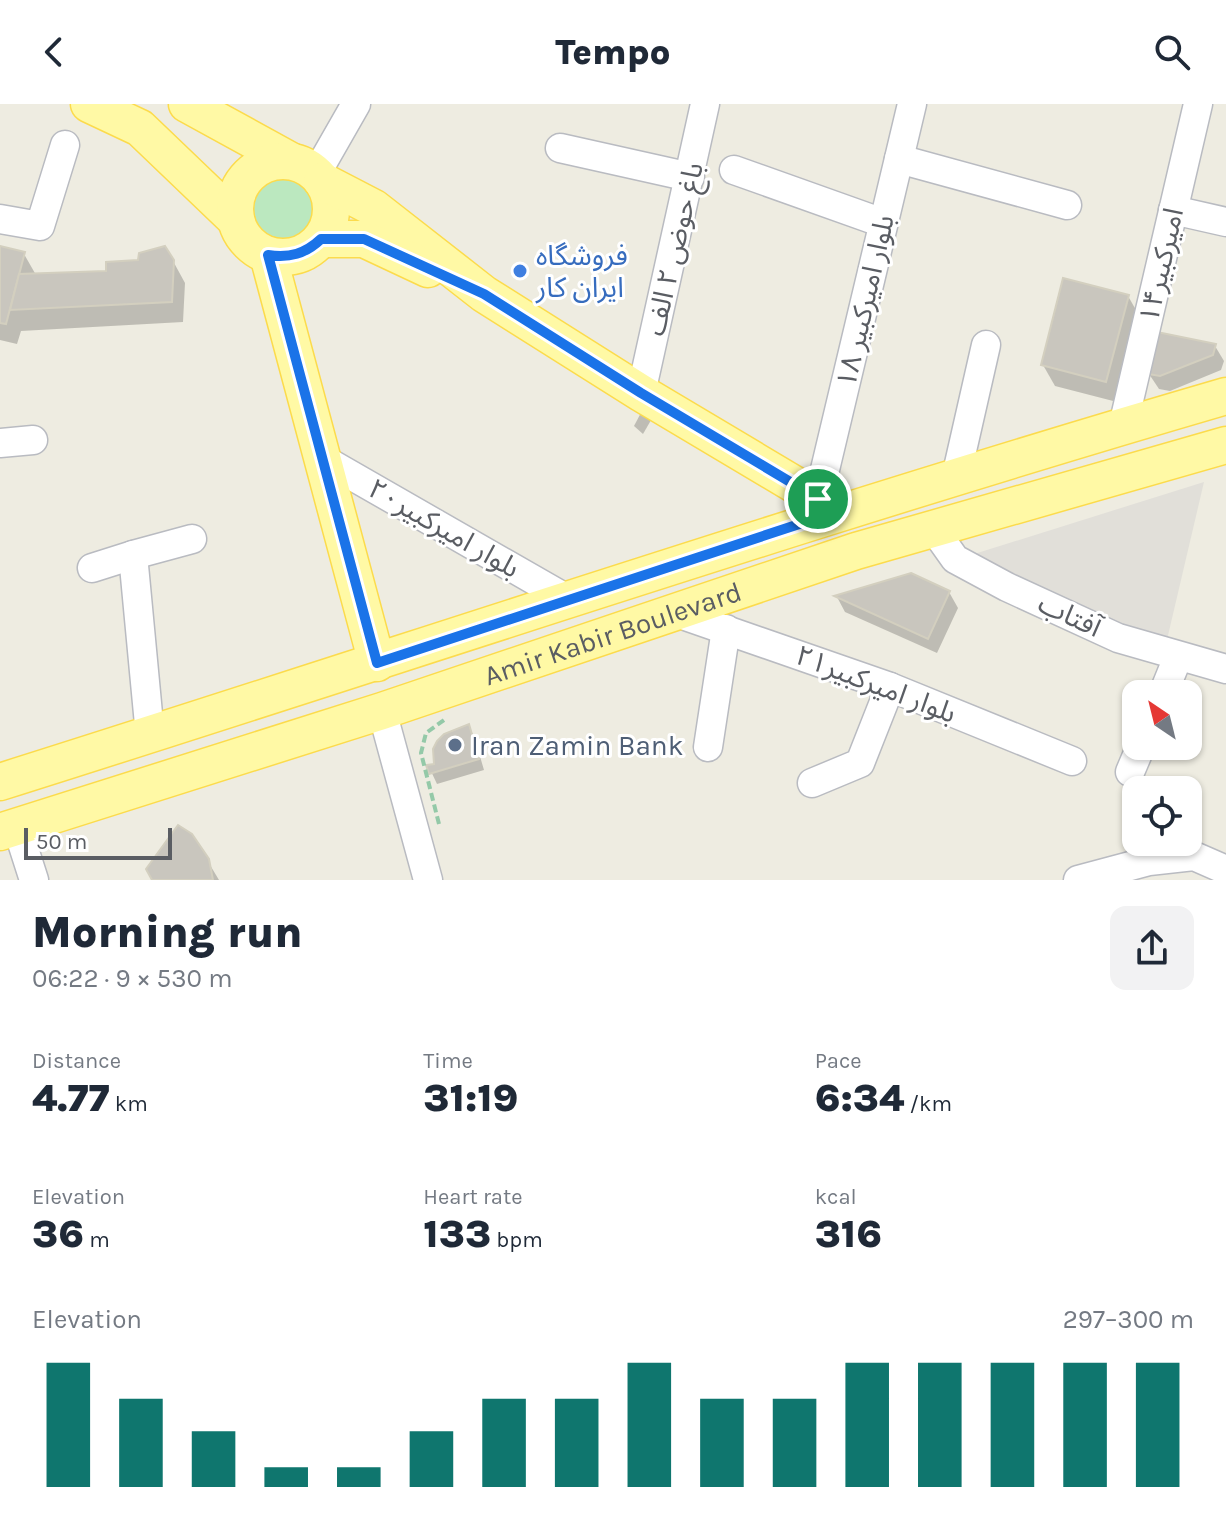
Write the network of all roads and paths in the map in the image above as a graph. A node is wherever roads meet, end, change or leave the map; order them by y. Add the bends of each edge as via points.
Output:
1 (89, 104) edge
2 (187, 104) edge
3 (356, 104) edge
4 (705, 104) edge
5 (1198, 104) edge
6 (904, 106) edge
7 (65, 145) dead end
8 (560, 148) dead end
9 (899, 159) junction
10 (734, 170) dead end
11 (310, 172) junction
12 (690, 177) junction
13 (1067, 205) dead end
14 (1173, 210) junction
15 (0, 219) edge
16 (236, 220) junction
17 (1226, 222) edge
18 (883, 223) junction
19 (321, 239) junction
20 (268, 255) junction
21 (484, 294) junction
22 (986, 345) dead end
23 (641, 393) junction
24 (1226, 396) edge
25 (1123, 426) junction
26 (33, 440) dead end
27 (0, 443) edge
28 (1226, 445) edge
29 (321, 458) junction
30 (956, 477) junction
31 (828, 505) junction
32 (933, 528) junction
33 (192, 539) dead end
34 (133, 555) junction
35 (92, 568) dead end
36 (567, 599) junction
37 (677, 613) junction
38 (726, 629) junction
39 (1178, 657) junction
40 (377, 663) junction
41 (1226, 669) edge
42 (1169, 680) edge
43 (890, 687) junction
44 (382, 711) junction
45 (448, 717) dead end
46 (150, 735) junction
47 (708, 747) dead end
48 (1135, 760) edge
49 (1072, 761) dead end
50 (1130, 772) dead end
51 (0, 782) edge
52 (812, 783) dead end
53 (8, 829) edge
54 (443, 838) dead end
55 (1226, 870) edge
56 (34, 880) edge
57 (428, 880) edge
58 (1078, 880) edge

1 - 16 main road via 140,128
2 - 11 main road
3 - 11 street
4 - 12 street, باغ حوض ۲ الف
5 - 14 street, امیرکبیر۱۴
6 - 9 street, ۱۸ بلوار امیرکبیر
7 - 15 street via 40,226
8 - 12 street
9 - 13 street
9 - 18 street, ۱۸ بلوار امیرکبیر
10 - 18 street
11 - 16 main road via 275,162 260,167 239,190
11 - 19 main road via 331,204
11 - 21 main road via 374,208
12 - 23 street, باغ حوض ۲ الف
14 - 17 street
14 - 25 street, امیرکبیر۱۴
16 - 20 main road via 242,236
18 - 31 street, ۱۸ بلوار امیرکبیر
19 - 20 main road via 297,255
19 - 21 main road via 364,239
20 - 29 main road
21 - 23 main road
22 - 30 street
23 - 31 main road
24 - 25 main road, Amir Kabir Boulevard
25 - 30 main road, Amir Kabir Boulevard
26 - 27 street
28 - 32 main road, Amir Kabir Boulevard
29 - 36 street, بلوار امیرکبیر۲۰
29 - 40 main road
30 - 31 main road, Amir Kabir Boulevard
31 - 36 main road, Amir Kabir Boulevard
32 - 37 main road, Amir Kabir Boulevard
32 - 39 street, آفتاب via 955,559 1007,587 1118,638
33 - 34 street
34 - 35 street
34 - 46 street
36 - 40 main road, Amir Kabir Boulevard
37 - 38 street, بلوار امیرکبیر۲۱
37 - 44 main road, Amir Kabir Boulevard
38 - 43 street, بلوار امیرکبیر۲۱
38 - 47 street
39 - 41 street, آفتاب
39 - 42 street
40 - 46 main road, Amir Kabir Boulevard
43 - 49 street, بلوار امیرکبیر۲۱
43 - 52 street via 860,763
44 - 53 main road, Amir Kabir Boulevard
44 - 57 street
45 - 54 path via 426,733 421,753
46 - 51 main road, Amir Kabir Boulevard
48 - 50 street
53 - 56 street
55 - 58 street via 1194,856 1149,861

